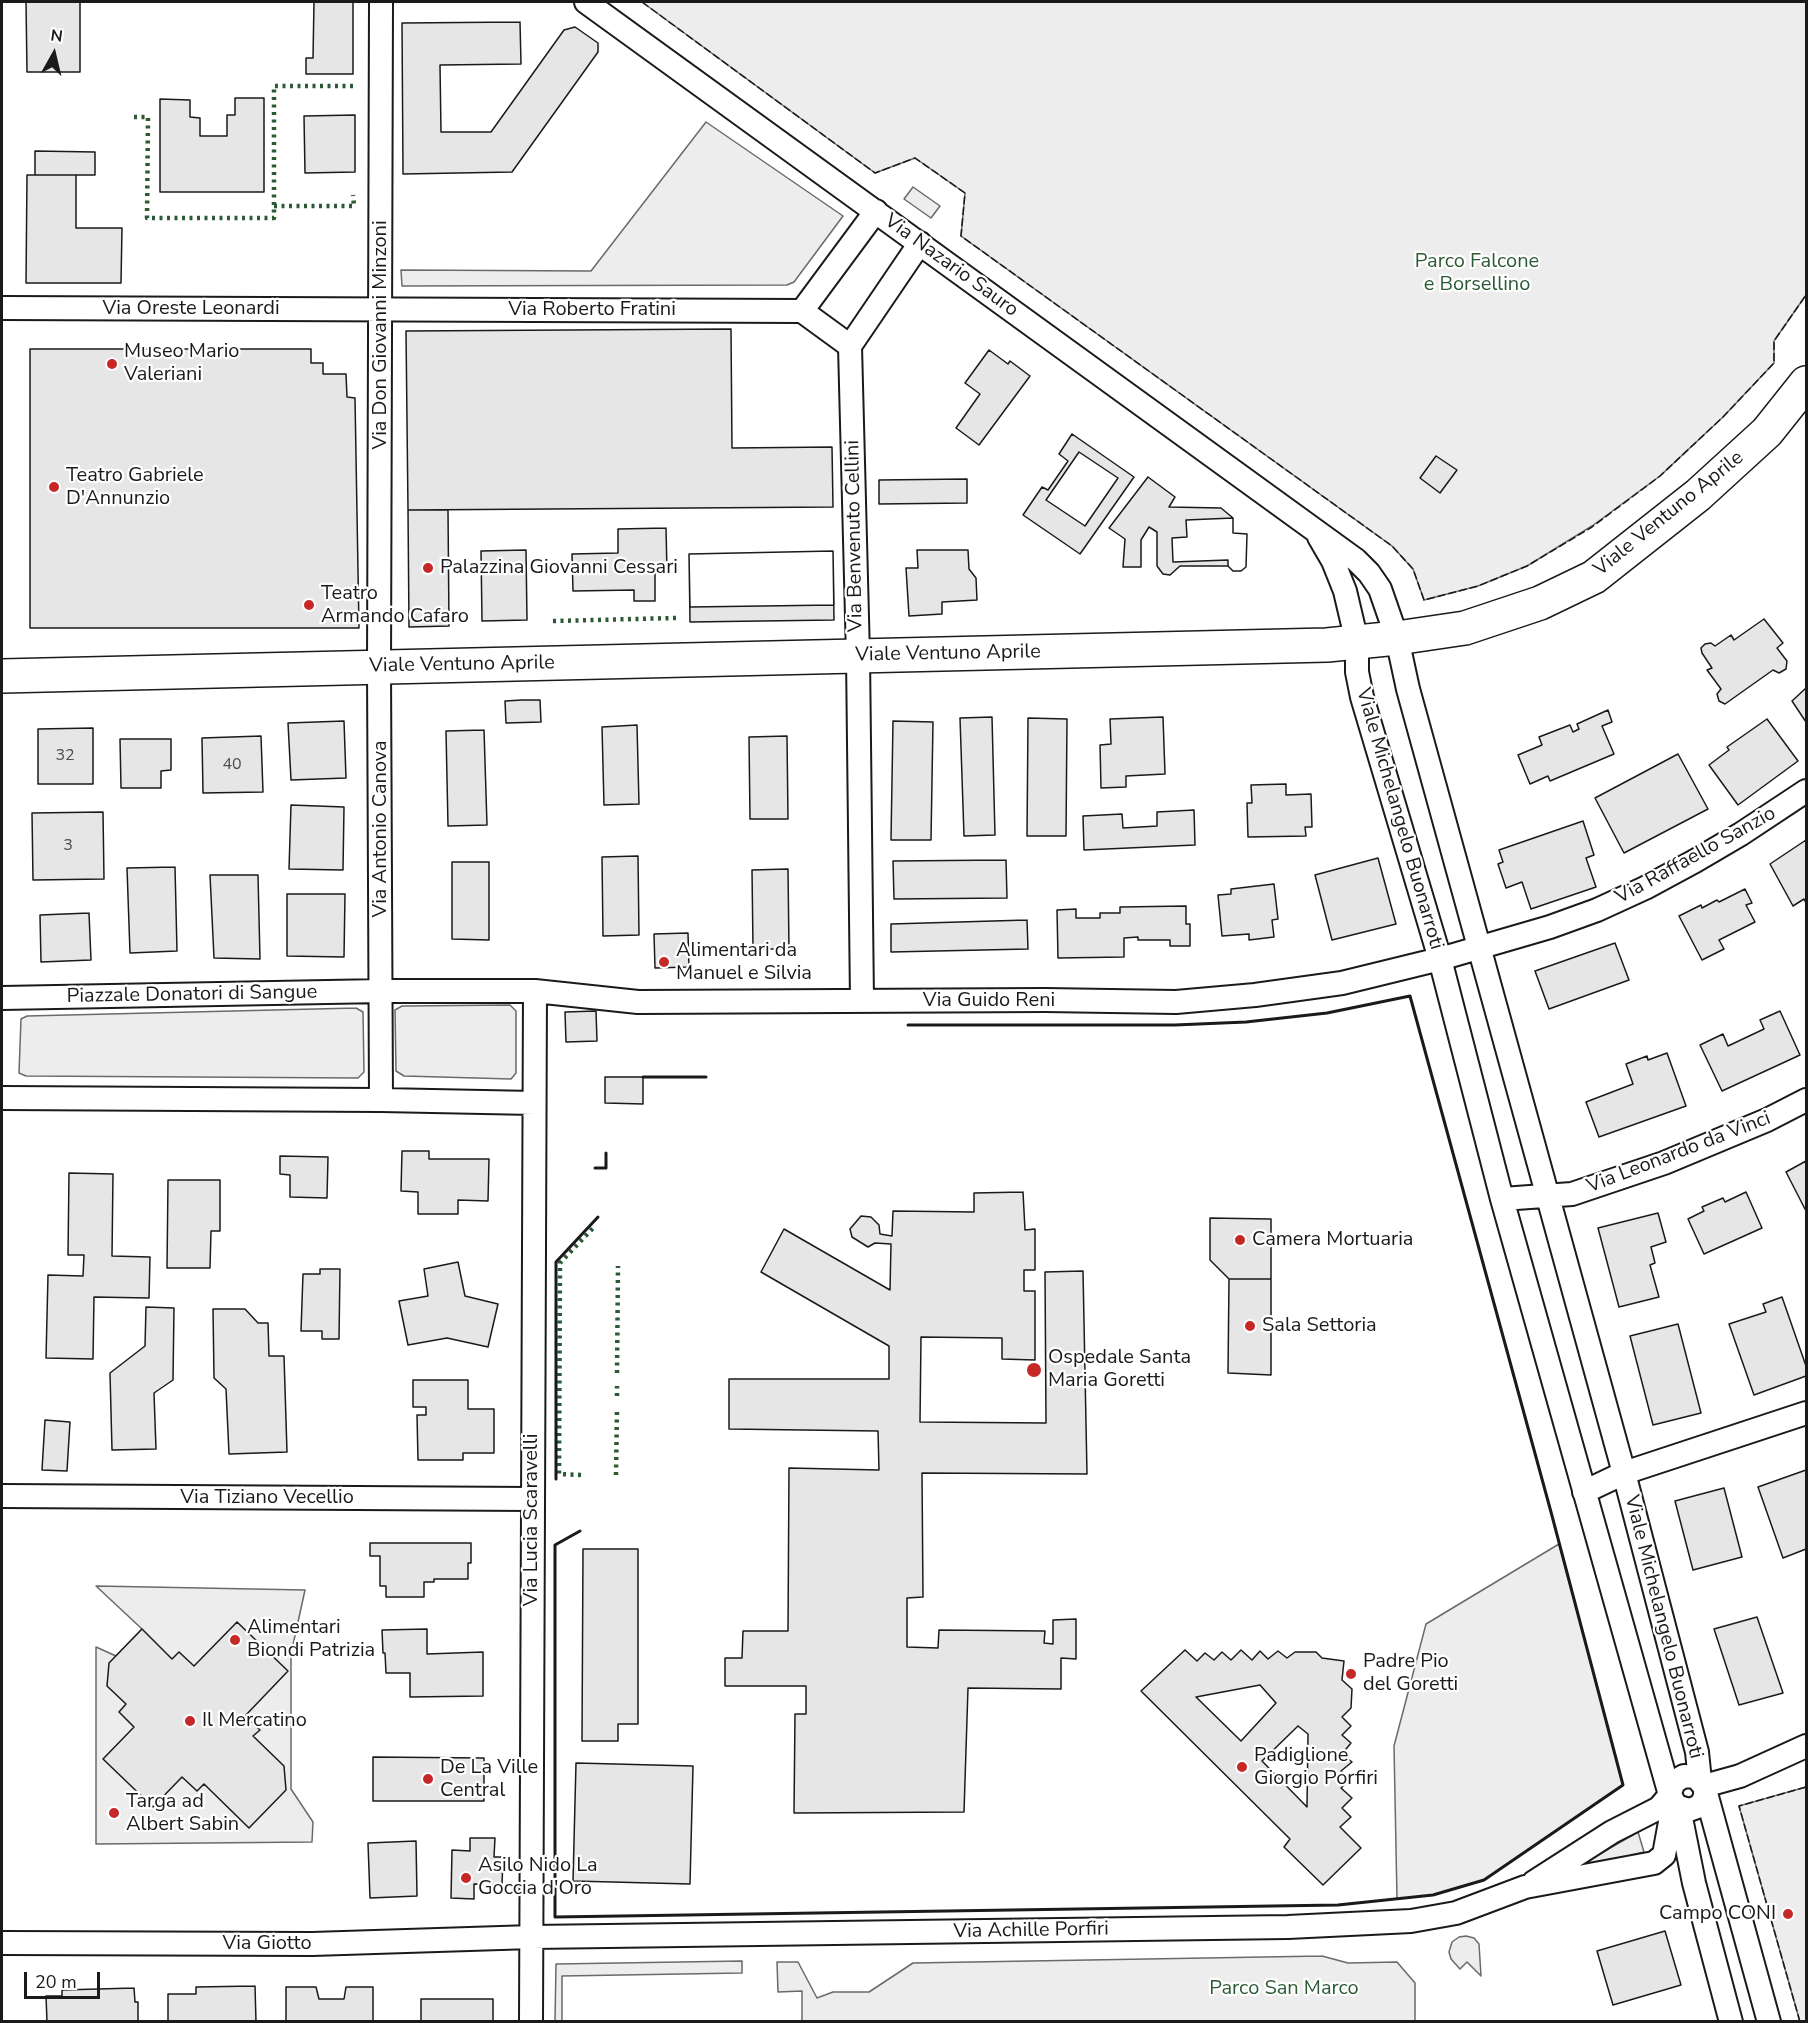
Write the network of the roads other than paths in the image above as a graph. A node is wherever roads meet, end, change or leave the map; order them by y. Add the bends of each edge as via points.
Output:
1 (381, 2) edge
2 (586, 2) edge
3 (876, 211) junction
4 (920, 243) junction
5 (2, 308) edge
6 (381, 309) junction
7 (802, 311) junction
8 (850, 346) junction
9 (1806, 383) edge
10 (1315, 530) junction
11 (1397, 638) junction
12 (1357, 642) junction
13 (858, 656) junction
14 (379, 668) junction
15 (2, 676) edge
16 (1806, 791) edge
17 (1480, 948) junction
18 (1440, 959) junction
19 (382, 991) junction
20 (535, 991) junction
21 (2, 998) edge
22 (862, 1001) junction
23 (2, 1098) edge
24 (381, 1100) junction
25 (1806, 1100) edge
26 (534, 1103) junction
27 (1548, 1197) junction
28 (1502, 1199) junction
29 (1806, 1413) edge
30 (1624, 1473) junction
31 (1584, 1492) junction
32 (2, 1496) edge
33 (532, 1499) junction
34 (1806, 1746) edge
35 (1703, 1786) junction
36 (1674, 1800) junction
37 (1525, 1887) junction
38 (532, 1937) junction
39 (2, 1943) edge
40 (531, 2022) edge
41 (1731, 2022) edge
42 (1769, 2022) edge

1 - 6 street, Via Don Giovanni Minzoni
2 - 3 street, Via Nazario Sauro
3 - 4 street, Via Nazario Sauro
3 - 7 street
4 - 8 street
4 - 10 street, Via Nazario Sauro
5 - 6 street, Via Oreste Leonardi
6 - 7 street, Via Roberto Fratini
6 - 14 street, Via Don Giovanni Minzoni
7 - 8 street
8 - 13 street, Via Benvenuto Cellini
9 - 11 main road, Viale Ventuno Aprile via 1767,432 1716,479 1594,577 1540,603 1466,628
10 - 11 street, Via Nazario Sauro via 1370,573 1380,589
10 - 12 street, Via Nazario Sauro via 1345,591
11 - 12 main road, Viale Ventuno Aprile
11 - 17 street, Viale Michelangelo Buonarroti
12 - 13 main road, Viale Ventuno Aprile
12 - 18 street, Viale Michelangelo Buonarroti via 1362,697
13 - 14 main road, Viale Ventuno Aprile
13 - 22 street, Via Benvenuto Cellini
14 - 15 main road, Viale Ventuno Aprile
14 - 19 street, Via Antonio Canova
16 - 17 street, Via Raffaello Sanzio via 1741,834 1645,888 1598,910
17 - 18 street, Viale Michelangelo Buonarroti
17 - 27 street, Viale Michelangelo Buonarroti
18 - 22 street, Via Guido Reni via 1342,983 1216,1000
18 - 28 street, Viale Michelangelo Buonarroti
19 - 20 street, Piazzale Donatori di Sangue
19 - 21 street, Piazzale Donatori di Sangue
19 - 24 street
20 - 22 street, Via Guido Reni via 638,1002
20 - 26 street
23 - 24 street
24 - 26 street
25 - 27 street, Via Leonardo da Vinci via 1664,1163 1572,1194
26 - 33 street, Via Lucia Scaravelli
27 - 28 street
27 - 30 street, Viale Michelangelo Buonarroti
28 - 31 street, Viale Michelangelo Buonarroti
29 - 30 street
30 - 31 street, Viale Michelangelo Buonarroti
30 - 35 street, Viale Michelangelo Buonarroti
31 - 36 street, Viale Michelangelo Buonarroti
32 - 33 street, Via Tiziano Vecellio
33 - 38 street, Via Lucia Scaravelli
34 - 35 street via 1740,1776
35 - 36 street, Viale Michelangelo Buonarroti via 1696,1777 1684,1776 1674,1782
35 - 42 street, Viale Michelangelo Buonarroti
36 - 37 street, Via Achille Porfiri via 1612,1832
36 - 37 street, Via Achille Porfiri via 1664,1855 1654,1863
36 - 41 street, Viale Michelangelo Buonarroti
37 - 38 street, Via Achille Porfiri via 1456,1913 1411,1921 1288,1927
38 - 39 street, Via Giotto via 312,1944
38 - 40 street, Via Lucia Scaravelli

